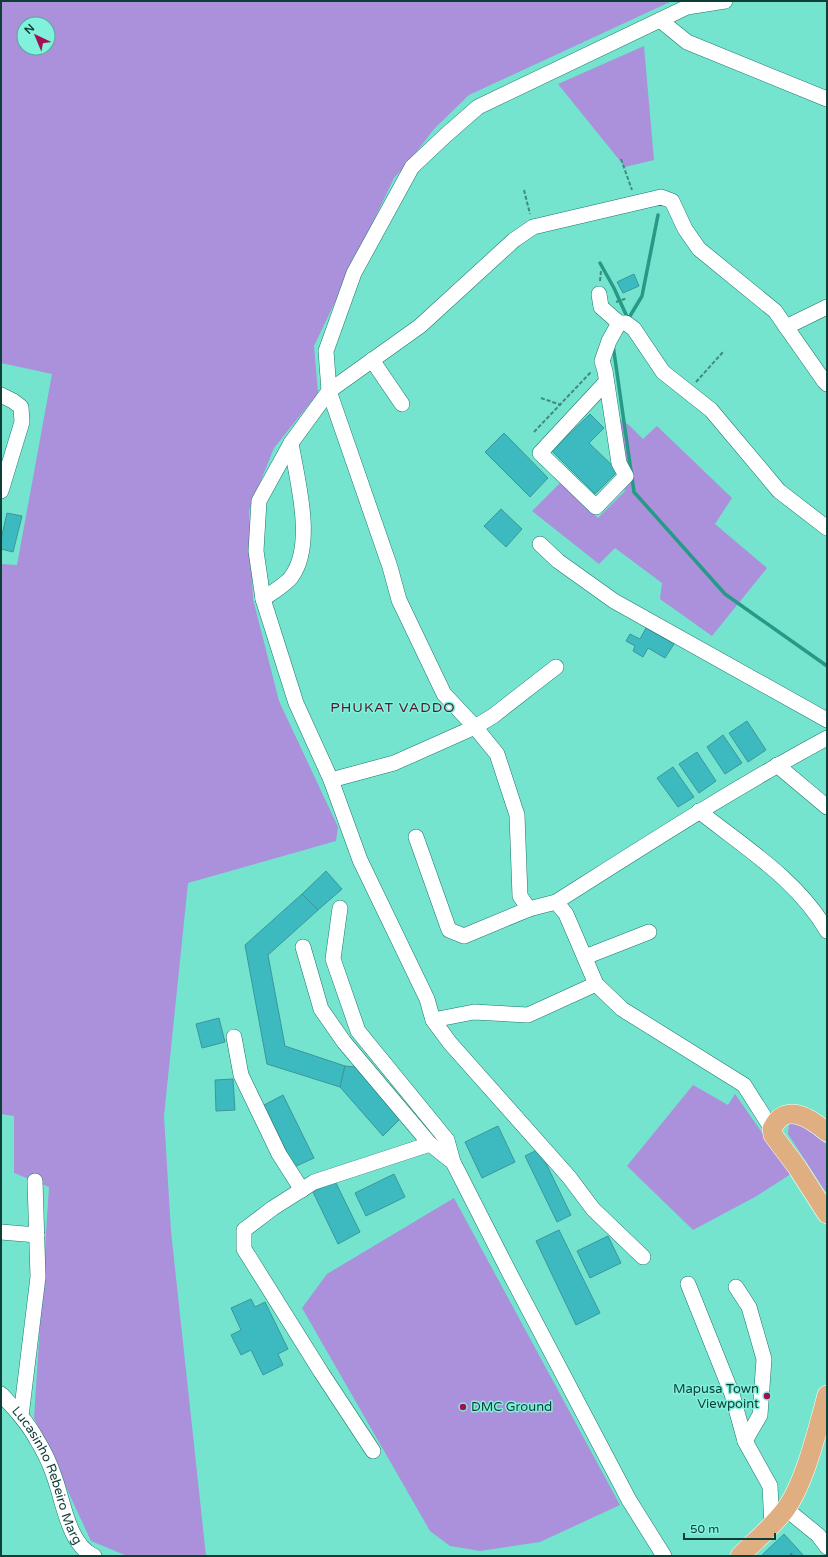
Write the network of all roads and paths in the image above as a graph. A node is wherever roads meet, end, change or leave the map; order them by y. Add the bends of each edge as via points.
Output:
1 (725, 1) edge
2 (660, 20) junction
3 (827, 99) edge
4 (621, 159) dead end
5 (524, 190) dead end
6 (636, 203) junction
7 (533, 227) junction
8 (599, 294) dead end
9 (827, 307) edge
10 (619, 323) junction
11 (786, 327) junction
12 (722, 352) dead end
13 (372, 360) junction
14 (605, 372) junction
15 (827, 384) edge
16 (329, 391) junction
17 (688, 391) junction
18 (1, 396) edge
19 (541, 398) dead end
20 (402, 404) dead end
21 (561, 405) junction
22 (534, 432) dead end
23 (290, 443) junction
24 (1, 491) edge
25 (827, 528) edge
26 (540, 544) dead end
27 (263, 599) junction
28 (556, 667) dead end
29 (827, 720) edge
30 (475, 726) junction
31 (827, 738) edge
32 (777, 765) junction
33 (331, 780) junction
34 (827, 807) edge
35 (698, 811) junction
36 (416, 837) dead end
37 (556, 902) junction
38 (340, 908) dead end
39 (529, 909) junction
40 (827, 931) edge
41 (649, 932) dead end
42 (303, 947) dead end
43 (584, 957) junction
44 (596, 984) junction
45 (433, 1020) junction
46 (234, 1037) dead end
47 (772, 1129) junction
48 (827, 1132) edge
49 (430, 1144) junction
50 (453, 1162) junction
51 (35, 1181) dead end
52 (302, 1190) junction
53 (827, 1214) edge
54 (1, 1232) edge
55 (37, 1235) junction
56 (643, 1257) dead end
57 (688, 1284) dead end
58 (736, 1288) dead end
59 (1, 1394) edge
60 (827, 1395) edge
61 (21, 1416) junction
62 (745, 1440) junction
63 (373, 1451) dead end
64 (786, 1509) junction
65 (772, 1525) junction
66 (827, 1547) edge
67 (793, 1553) dead end
68 (94, 1556) edge
69 (664, 1556) edge
70 (740, 1556) edge
71 (789, 1556) edge

1 - 2 street via 687,7
2 - 3 street via 688,42
2 - 16 street via 478,107 412,167 354,273 326,351
4 - 6 path
5 - 7 path
6 - 7 street
6 - 11 street via 661,197 672,201 698,249 775,311
7 - 13 street via 514,240 420,326
8 - 10 street via 601,307
9 - 11 street
10 - 14 street via 609,341
10 - 17 street via 626,323 634,329 663,372
11 - 15 street
12 - 17 path
13 - 16 street
13 - 20 street
14 - 14 street via 619,463 626,476 596,507 540,453
14 - 21 path
16 - 23 street
16 - 30 street via 390,567 398,600 444,694
17 - 25 street via 711,410 779,491
18 - 24 street via 21,408 22,422
19 - 21 path
21 - 22 path
23 - 27 street via 259,501 256,551
23 - 27 street via 304,521 303,545 299,563 292,577
26 - 29 street via 558,561 614,601
27 - 33 street via 296,703
28 - 30 street via 493,716
30 - 33 street via 394,763
30 - 39 street via 497,754 517,815 520,896
31 - 32 street
32 - 34 street
32 - 35 street
33 - 45 street via 360,860 427,999
35 - 37 street
35 - 40 street via 787,880 821,919
36 - 39 street via 449,930 464,936
37 - 39 street
37 - 43 street via 566,914
38 - 50 street via 333,959 358,1031 447,1140
41 - 43 street
42 - 49 street via 322,1009 344,1042
43 - 44 street
44 - 45 street via 528,1015 474,1012
44 - 47 street via 622,1009 744,1086
45 - 56 street via 450,1043 569,1177 593,1209
46 - 52 street via 247,1087 279,1154
47 - 48 main road via 781,1116 793,1114 800,1115
47 - 53 main road via 776,1140
49 - 50 street
49 - 52 street via 314,1182
50 - 69 street via 625,1493
51 - 55 street
52 - 63 street via 244,1230 244,1248
54 - 55 street
55 - 61 street via 38,1278
57 - 62 street via 732,1394
58 - 62 street via 749,1307 764,1359 760,1415
59 - 61 street, Lucasinho Rebeiro Marg
60 - 64 main road via 799,1485
61 - 68 street, Lucasinho Rebeiro Marg via 37,1439 54,1476 70,1528 87,1553
62 - 65 street via 770,1486
64 - 65 main road
64 - 66 street via 818,1534
65 - 70 main road
67 - 71 path

